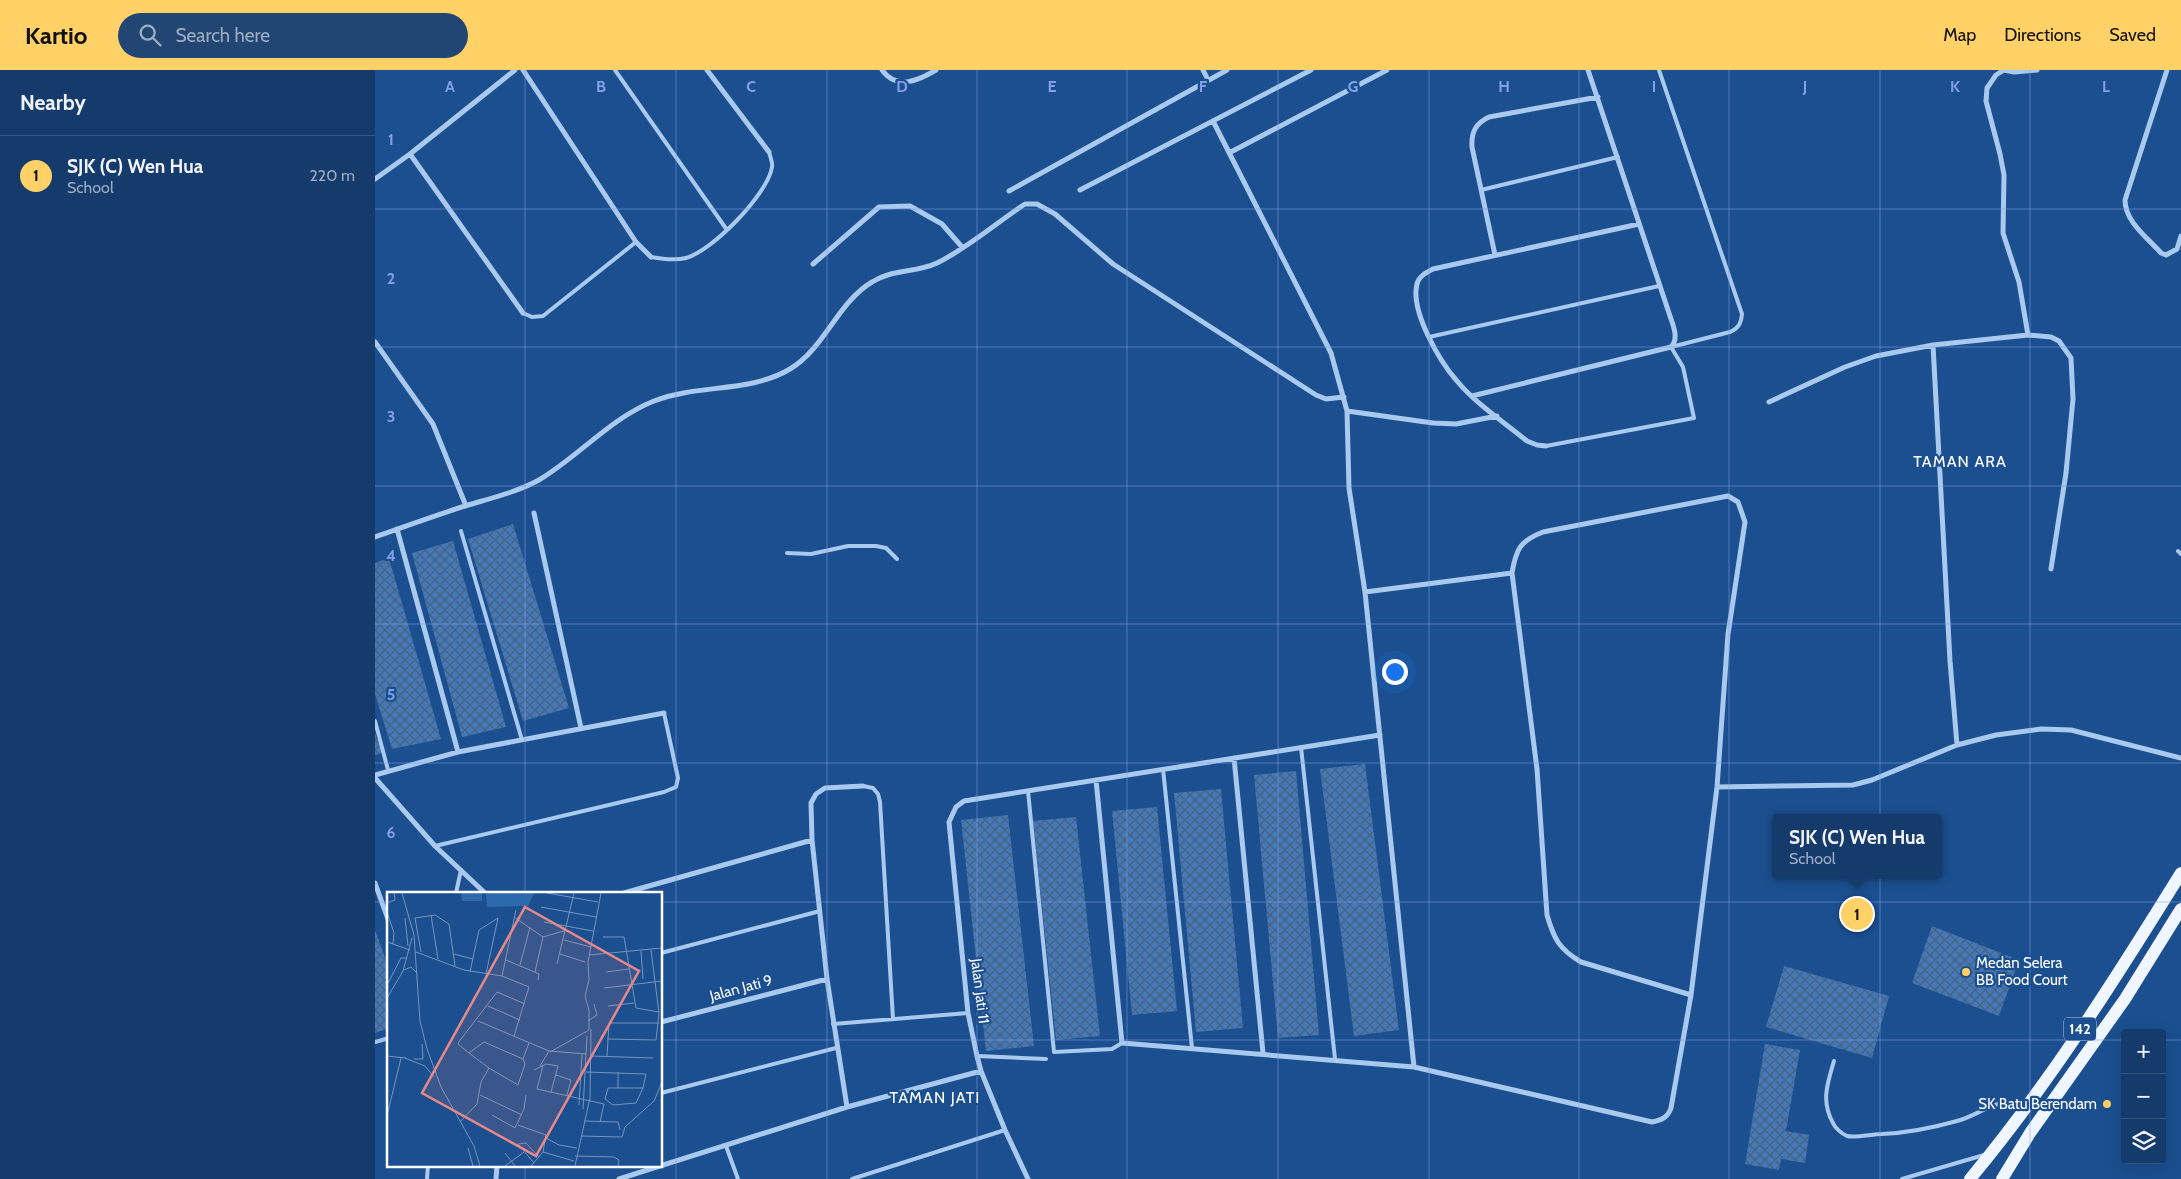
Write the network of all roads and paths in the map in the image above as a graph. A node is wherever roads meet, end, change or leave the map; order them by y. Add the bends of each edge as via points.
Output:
1 (515, 70) edge
2 (523, 70) edge
3 (615, 70) edge
4 (707, 70) edge
5 (882, 70) edge
6 (936, 70) edge
7 (1203, 70) edge
8 (1227, 70) edge
9 (1311, 70) edge
10 (1387, 70) edge
11 (1588, 70) edge
12 (1659, 70) edge
13 (2004, 70) edge
14 (2037, 70) edge
15 (2167, 70) edge
16 (1208, 80) junction
17 (1598, 97) junction
18 (1213, 121) junction
19 (769, 152) joint
20 (1229, 153) junction
21 (410, 154) junction
22 (1618, 157) junction
23 (375, 179) edge
24 (1080, 190) dead end
25 (1481, 190) junction
26 (1009, 191) dead end
27 (1639, 224) junction
28 (727, 230) junction
29 (2181, 236) edge
30 (636, 242) junction
31 (962, 247) junction
32 (1495, 255) junction
33 (651, 257) joint
34 (813, 264) dead end
35 (1659, 286) junction
36 (523, 314) joint
37 (2028, 335) junction
38 (1429, 337) junction
39 (375, 342) edge
40 (1933, 345) junction
41 (1671, 347) junction
42 (1472, 396) junction
43 (1344, 397) junction
44 (1769, 402) dead end
45 (1347, 410) junction
46 (1497, 416) junction
47 (1546, 446) joint
48 (466, 506) junction
49 (534, 513) dead end
50 (397, 529) junction
51 (461, 531) dead end
52 (375, 537) edge
53 (787, 553) dead end
54 (897, 559) dead end
55 (2051, 569) dead end
56 (1511, 573) junction
57 (1365, 592) junction
58 (664, 713) joint
59 (375, 721) edge
60 (581, 728) junction
61 (1380, 735) junction
62 (522, 740) junction
63 (1957, 745) junction
64 (1301, 748) junction
65 (458, 752) junction
66 (1233, 758) junction
67 (2181, 758) edge
68 (1163, 769) junction
69 (389, 770) junction
70 (375, 776) edge
71 (1096, 780) junction
72 (863, 786) joint
73 (1717, 787) junction
74 (1028, 791) junction
75 (812, 840) junction
76 (435, 846) junction
77 (461, 870) junction
78 (2181, 873) edge
79 (375, 883) edge
80 (456, 892) edge
81 (484, 892) edge
82 (628, 892) edge
83 (2181, 909) edge
84 (820, 911) junction
85 (387, 916) edge
86 (663, 952) edge
87 (827, 978) junction
88 (1691, 995) junction
89 (968, 1013) junction
90 (893, 1019) junction
91 (663, 1021) edge
92 (833, 1024) junction
93 (1122, 1043) junction
94 (836, 1048) junction
95 (1192, 1048) junction
96 (1263, 1053) junction
97 (977, 1056) junction
98 (1046, 1059) dead end
99 (1335, 1059) junction
100 (1834, 1061) dead end
101 (1414, 1067) junction
102 (981, 1070) junction
103 (663, 1092) edge
104 (847, 1107) junction
105 (2025, 1108) junction
106 (1005, 1130) junction
107 (727, 1146) junction
108 (1992, 1153) junction
109 (428, 1166) edge
110 (497, 1166) edge
111 (662, 1166) edge
112 (663, 1166) edge
113 (1925, 1173) junction
114 (2005, 1176) edge
115 (427, 1179) edge
116 (496, 1179) edge
117 (619, 1179) edge
118 (739, 1179) edge
119 (852, 1179) edge
120 (1028, 1179) edge
121 (1902, 1179) edge
122 (1919, 1179) edge
123 (1970, 1179) edge

1 - 21 street
2 - 30 street
3 - 28 lane
4 - 19 street
5 - 6 street via 892,80 902,82 921,79
7 - 16 street
8 - 16 street
9 - 18 street
10 - 20 street
11 - 17 street
12 - 41 lane via 1742,314 1742,322 1730,332
13 - 14 street
13 - 37 street via 1987,88 1986,101 2004,175 2003,233 2019,282
15 - 29 street via 2125,208 2131,220 2161,253 2166,255 2177,250
16 - 26 street
17 - 22 street
17 - 25 street via 1489,117 1480,122 1472,138
18 - 20 street
18 - 24 street
19 - 28 lane via 773,166 768,178 755,202
20 - 43 street via 1331,353
21 - 23 street
21 - 36 street
22 - 25 lane
22 - 27 street
25 - 32 street
27 - 32 street
27 - 35 street
28 - 33 lane via 686,258 665,260
30 - 33 street
30 - 36 lane via 543,316
31 - 34 street via 942,224 910,206 879,207
31 - 43 street via 1025,204 1037,204 1055,214 1113,264 1316,395 1326,399
31 - 48 street via 938,263 919,270 894,272 873,281 853,296 808,354 790,369 771,378 655,401 624,417 539,480
32 - 38 street via 1433,269 1424,274 1417,283 1416,294
35 - 38 lane
35 - 41 street via 1675,335
37 - 40 street
37 - 55 street via 2059,340 2071,358 2073,399 2066,473
38 - 42 street via 1457,382
39 - 48 street via 433,424
40 - 44 street via 1876,356
40 - 63 street
41 - 42 street
41 - 47 lane via 1683,367 1694,418
42 - 46 street
43 - 45 street
45 - 46 street via 1456,424
45 - 57 street via 1349,488
46 - 47 street via 1527,441
48 - 50 street
49 - 60 street
50 - 52 street
50 - 65 street
51 - 62 lane
53 - 54 lane via 811,554 848,546 876,546 886,548
56 - 57 street
56 - 73 street via 1521,545 1543,532 1718,497 1728,496 1738,502 1745,522 1728,634
56 - 88 street via 1537,769 1547,915 1551,931 1558,944 1581,962
57 - 61 street
58 - 60 street
58 - 76 lane via 678,778 676,787
59 - 69 lane
60 - 62 street
61 - 64 street
61 - 101 street
62 - 65 street
63 - 67 street via 2015,731 2071,730
63 - 73 street via 1853,785
64 - 66 street
64 - 99 lane
65 - 69 street
66 - 68 street
66 - 96 street
68 - 71 street
68 - 95 lane
69 - 70 street
70 - 76 street
71 - 74 street
71 - 93 street
72 - 75 street via 825,788 816,794 811,803
72 - 90 lane via 873,788 880,802
73 - 88 street
74 - 89 street, Jalan Jati 11 via 964,801 956,807 949,822
74 - 93 lane via 1054,1052 1112,1049
75 - 82 street
75 - 84 street
76 - 77 street
77 - 80 lane
77 - 81 street
78 - 105 main road, 142 via 2128,960
79 - 85 street
83 - 114 main road, 142 via 2129,993 2030,1133
84 - 86 lane
84 - 87 street
87 - 91 street, Jalan Jati 9
87 - 92 street
88 - 101 street via 1671,1108 1665,1118 1652,1122
89 - 90 lane
89 - 97 street, Jalan Jati 11
90 - 92 lane
92 - 94 street
93 - 95 street
94 - 103 lane
94 - 104 street
95 - 96 street
96 - 99 street
97 - 98 lane
97 - 102 street, Jalan Jati 11
99 - 101 street
100 - 105 lane via 1825,1100 1835,1127 1847,1136 1920,1131 1959,1121 2004,1102 2015,1102
102 - 104 street
102 - 106 street, Jalan Jati 11
104 - 107 street
105 - 108 main road, 142
106 - 119 lane
106 - 120 street, Jalan Jati 11
107 - 112 street
107 - 118 lane
108 - 113 lane
108 - 123 main road, 142
109 - 115 lane
110 - 116 street
111 - 117 street
113 - 121 lane
113 - 122 lane

